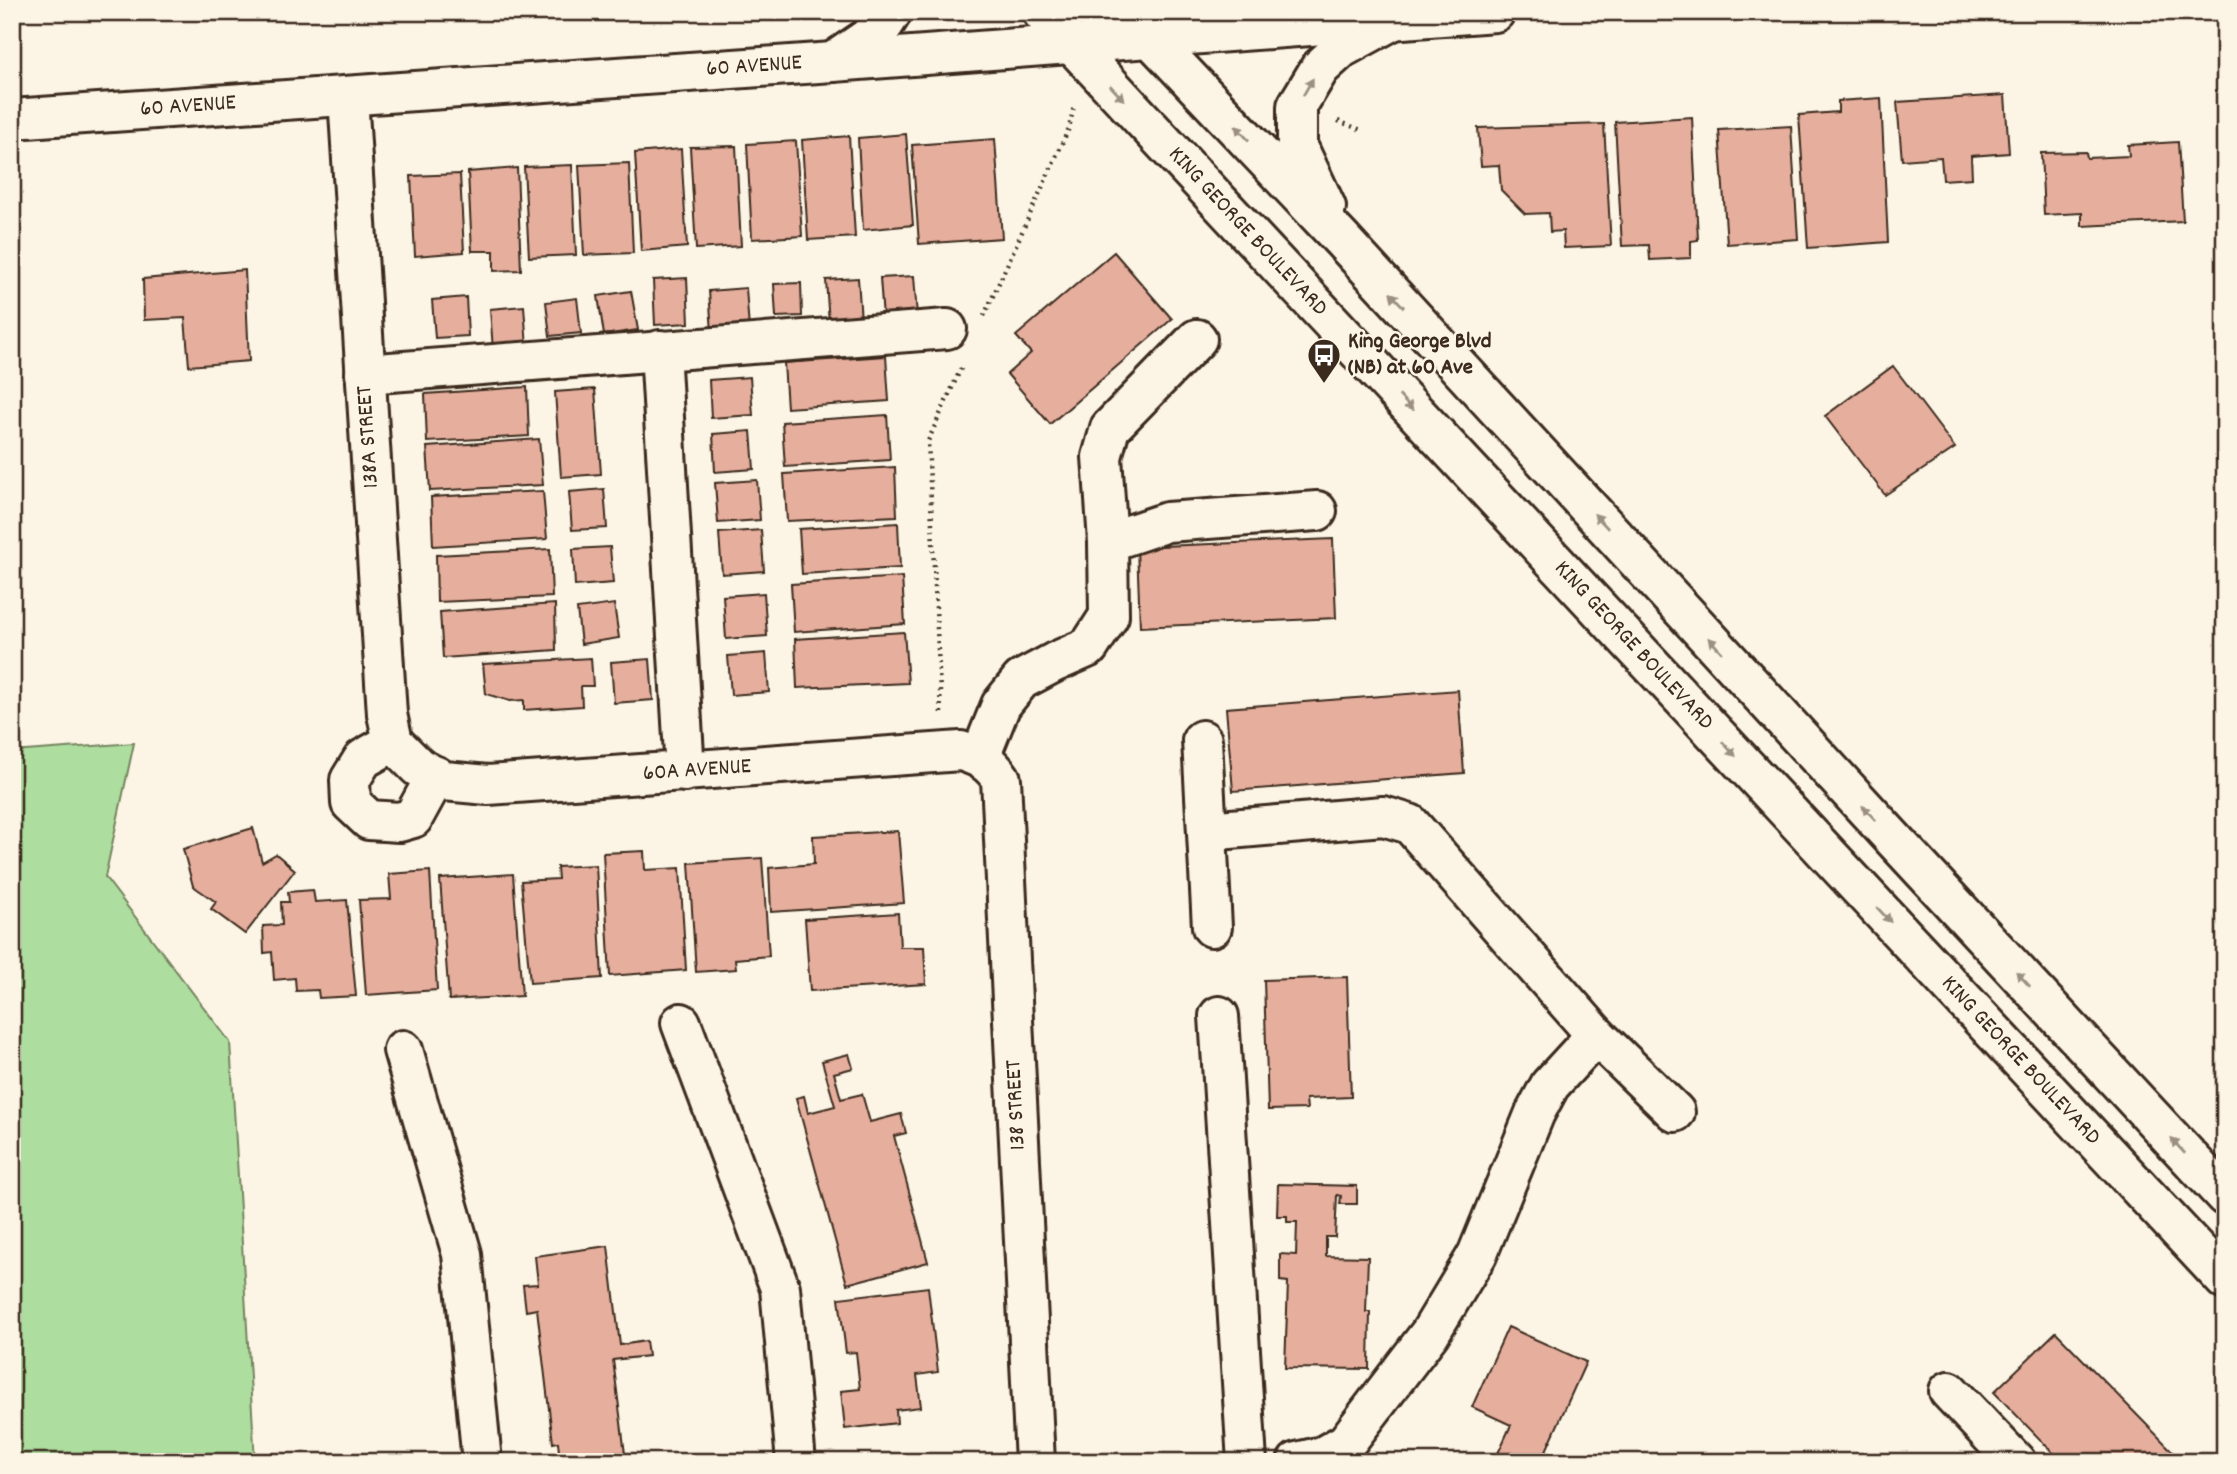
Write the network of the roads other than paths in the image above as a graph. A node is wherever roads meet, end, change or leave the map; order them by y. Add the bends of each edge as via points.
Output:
1 (892, 12) edge
2 (1042, 12) edge
3 (1495, 12) edge
4 (1395, 19) junction
5 (1138, 25) edge
6 (1071, 44) junction
7 (833, 62) junction
8 (348, 96) junction
9 (12, 119) edge
10 (1342, 240) junction
11 (963, 329) road end
12 (1197, 339) dead end
13 (660, 351) junction
14 (365, 374) junction
15 (1317, 511) dead end
16 (1108, 541) junction
17 (1202, 740) dead end
18 (980, 757) junction
19 (416, 762) joint
20 (685, 772) junction
21 (1207, 831) junction
22 (1213, 927) dead end
23 (1219, 1016) dead end
24 (681, 1023) dead end
25 (1596, 1035) junction
26 (403, 1050) dead end
27 (1675, 1112) dead end
28 (2225, 1196) edge
29 (2225, 1280) edge
30 (1950, 1391) dead end
31 (482, 1462) edge
32 (796, 1462) edge
33 (1035, 1462) edge
34 (1247, 1462) edge
35 (1297, 1462) edge
36 (2016, 1462) edge

1 - 7 main road via 881,29
2 - 6 main road, KING GEORGE BOULEVARD
3 - 4 main road, 60 AVENUE
4 - 5 main road, 60 AVENUE
10 -> 4 main road via 1297,145 1297,106 1320,68 1342,48
5 - 6 main road, 60 AVENUE
10 -> 5 main road
6 - 7 main road, 60 AVENUE
6 -> 29 main road, KING GEORGE BOULEVARD
7 - 8 main road, 60 AVENUE
8 - 9 main road, 60 AVENUE
8 - 14 main road, 138A STREET
28 -> 10 main road
11 - 13 main road
12 - 16 main road via 1110,428 1102,457
13 - 14 main road
13 - 20 main road
14 - 19 main road, 138A STREET via 387,714
15 - 16 main road via 1167,522
16 - 18 main road via 1110,617 1090,648 1021,680 1001,705
17 - 21 main road
18 - 20 main road, 60A AVENUE via 961,751
18 - 33 main road, 138 STREET via 1001,779
19 - 20 main road, 60A AVENUE via 444,781 488,785
21 - 22 main road
21 - 25 main road via 1383,816 1410,824
23 - 34 main road
24 - 32 main road via 780,1288
25 - 27 main road
25 - 35 main road via 1550,1085 1477,1255 1430,1333 1346,1443 1323,1456
26 - 31 main road via 462,1254
30 - 36 main road

